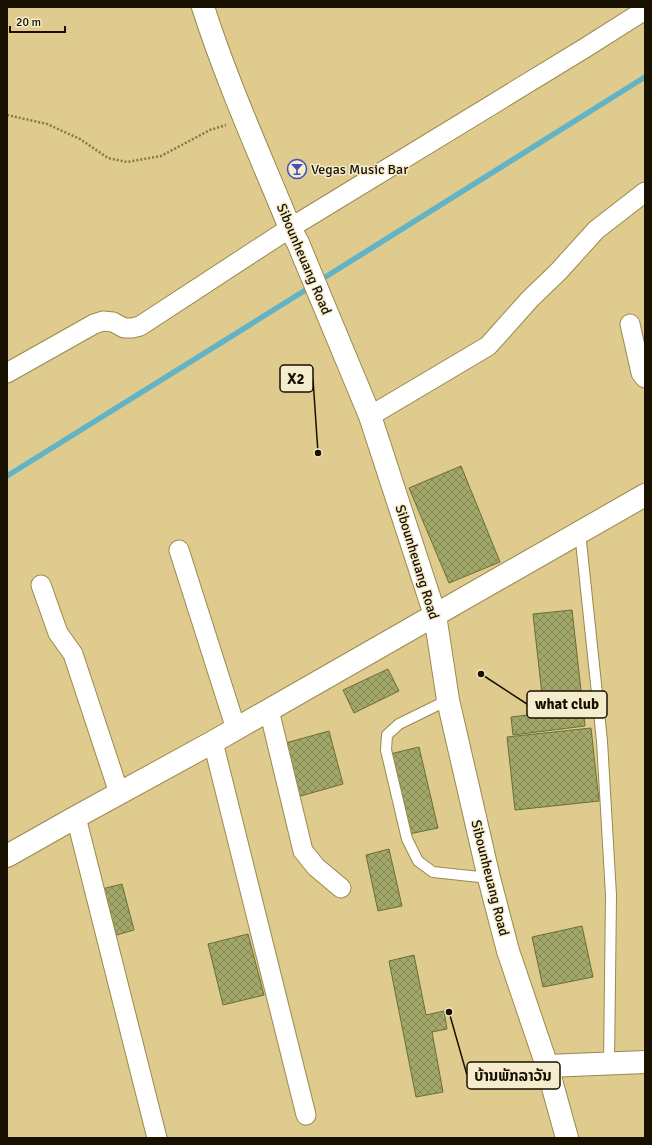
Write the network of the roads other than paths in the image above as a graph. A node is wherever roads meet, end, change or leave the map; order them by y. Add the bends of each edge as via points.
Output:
1 (203, 7) edge
2 (645, 10) edge
3 (645, 192) edge
4 (294, 236) junction
5 (630, 324) dead end
6 (7, 373) edge
7 (645, 378) edge
8 (370, 416) junction
9 (645, 495) edge
10 (580, 532) junction
11 (179, 550) dead end
12 (41, 585) dead end
13 (435, 615) junction
14 (448, 700) junction
15 (269, 710) junction
16 (236, 729) junction
17 (213, 742) junction
18 (119, 793) junction
19 (76, 817) junction
20 (7, 856) edge
21 (489, 878) junction
22 (341, 888) dead end
23 (645, 1062) edge
24 (609, 1064) junction
25 (547, 1066) junction
26 (306, 1115) dead end
27 (157, 1138) edge
28 (567, 1138) edge

1 - 4 street, Sibounheuang Road via 215,43
2 - 4 street
3 - 8 street via 596,230 488,346
4 - 6 street via 140,326 124,328 113,322 103,321 94,324
4 - 8 street, Sibounheuang Road
5 - 7 street via 640,373
8 - 13 street, Sibounheuang Road
9 - 10 street
10 - 13 street
10 - 24 lane via 602,741 611,895
11 - 16 street
12 - 18 street via 58,633 73,654
13 - 14 street, Sibounheuang Road
13 - 15 street
14 - 21 street, Sibounheuang Road
14 - 21 lane via 399,724 387,735 386,750 407,839 418,860 433,872
15 - 16 street
15 - 22 street via 303,851 316,867
16 - 17 street
17 - 18 street
17 - 26 street
18 - 19 street
19 - 20 street
19 - 27 street
21 - 25 street, Sibounheuang Road via 508,951
23 - 24 street
24 - 25 street
25 - 28 street, Sibounheuang Road

